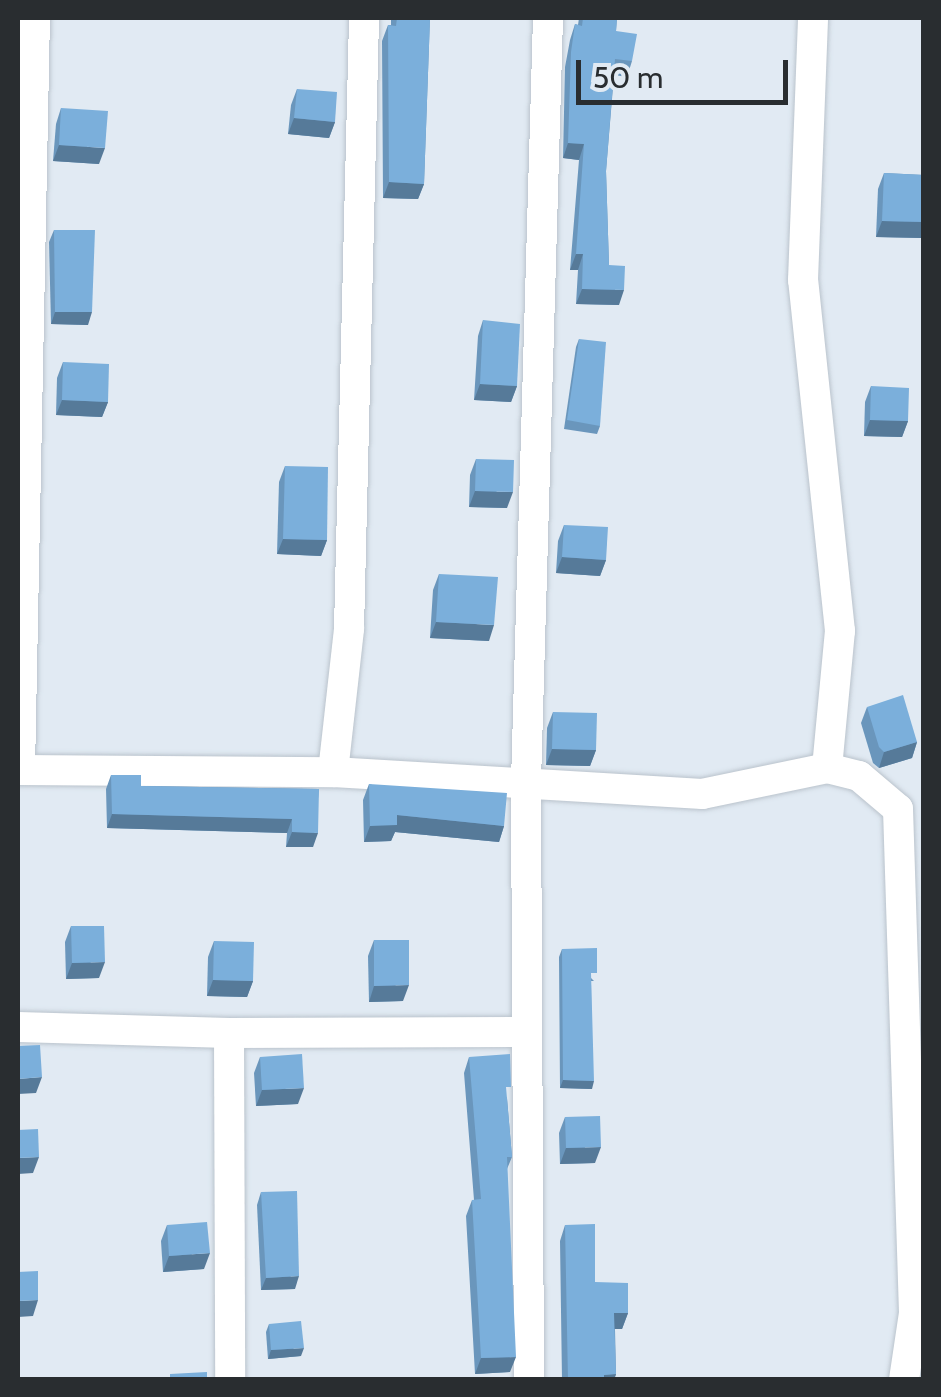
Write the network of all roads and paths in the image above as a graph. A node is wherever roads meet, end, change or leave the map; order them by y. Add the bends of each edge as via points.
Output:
1 (35, 18) edge
2 (364, 18) edge
3 (548, 18) edge
4 (812, 18) edge
5 (827, 768) junction
6 (19, 770) edge
7 (333, 772) junction
8 (526, 782) junction
9 (18, 1026) edge
10 (525, 1032) junction
11 (228, 1033) junction
12 (230, 1380) edge
13 (529, 1380) edge
14 (904, 1380) edge

1 - 6 street
2 - 7 street via 350,629
3 - 8 street
4 - 5 street via 803,280 840,631
5 - 8 street via 702,794
5 - 14 street via 859,776 898,809 914,1313
6 - 7 street
7 - 8 street
8 - 10 street
9 - 11 street
10 - 11 street
10 - 13 street
11 - 12 street

